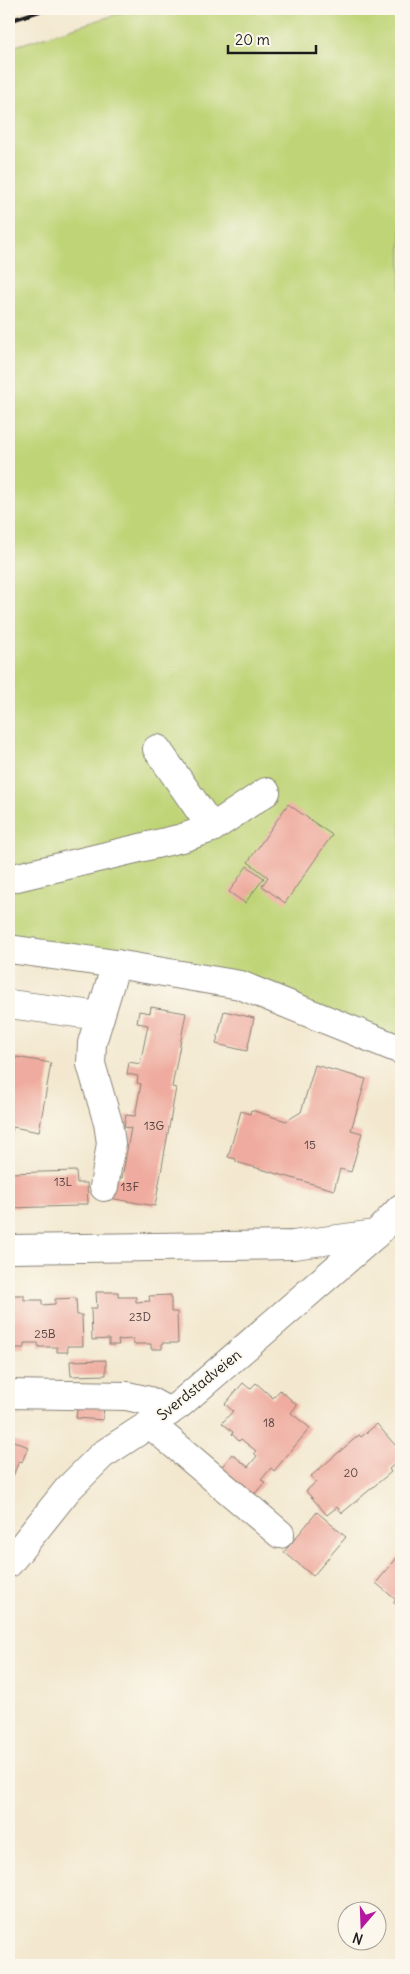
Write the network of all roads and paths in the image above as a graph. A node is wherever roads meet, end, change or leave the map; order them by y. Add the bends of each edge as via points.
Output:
1 (157, 748) dead end
2 (266, 792) dead end
3 (212, 828) junction
4 (9, 879) edge
5 (9, 950) edge
6 (116, 964) junction
7 (9, 1004) edge
8 (100, 1016) junction
9 (401, 1050) edge
10 (104, 1187) dead end
11 (401, 1208) edge
12 (376, 1234) junction
13 (9, 1249) edge
14 (9, 1394) edge
15 (160, 1418) junction
16 (280, 1534) dead end
17 (9, 1563) edge

1 - 3 street
2 - 3 street
3 - 4 street
5 - 6 street
6 - 8 street
6 - 9 street via 240,985
7 - 8 street
8 - 10 street via 92,1043 91,1064 111,1143
11 - 12 street, Sverdstadveien
12 - 13 street via 293,1245
12 - 15 street, Sverdstadveien
14 - 15 street via 127,1396 149,1401
15 - 16 street
15 - 17 street, Sverdstadveien via 102,1455 68,1489

